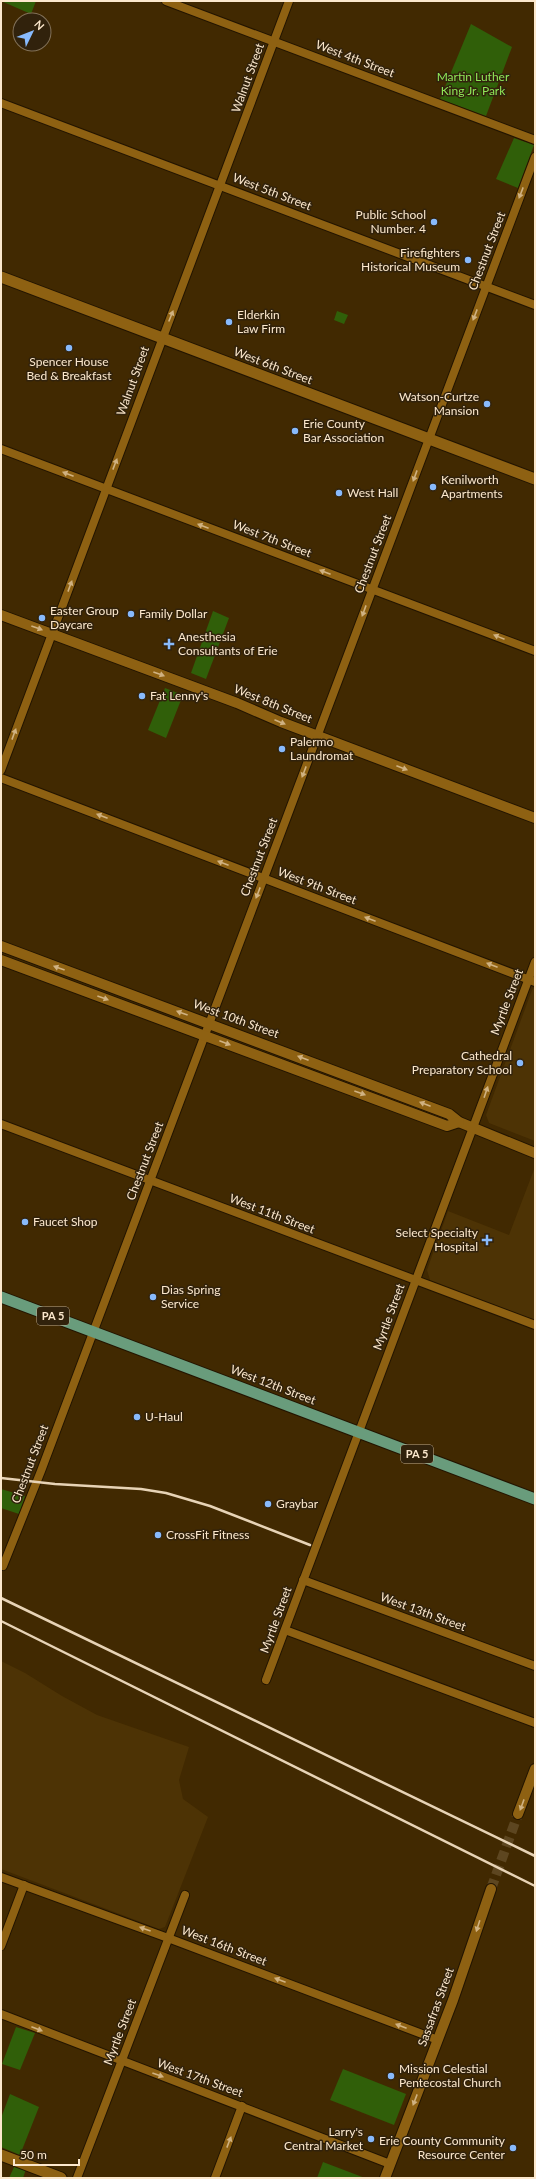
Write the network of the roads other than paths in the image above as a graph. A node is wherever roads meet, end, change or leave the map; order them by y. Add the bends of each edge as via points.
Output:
1 (166, 1) edge
2 (289, 1) edge
3 (274, 42) junction
4 (1, 103) edge
5 (535, 140) edge
6 (535, 157) edge
7 (221, 186) junction
8 (1, 277) edge
9 (486, 286) junction
10 (535, 305) edge
11 (162, 338) junction
12 (428, 439) junction
13 (1, 449) edge
14 (535, 480) edge
15 (106, 489) junction
16 (372, 590) junction
17 (1, 615) edge
18 (52, 634) junction
19 (535, 651) edge
20 (317, 736) junction
21 (1, 770) edge
22 (1, 778) edge
23 (535, 818) edge
24 (264, 879) junction
25 (1, 946) edge
26 (1, 960) edge
27 (535, 962) edge
28 (76, 975) junction
29 (532, 980) edge
30 (72, 987) junction
31 (210, 1023) junction
32 (205, 1035) junction
33 (344, 1074) junction
34 (340, 1086) junction
35 (459, 1122) junction
36 (1, 1124) edge
37 (474, 1129) junction
38 (535, 1152) edge
39 (150, 1180) junction
40 (415, 1281) junction
41 (1, 1297) edge
42 (535, 1325) edge
43 (93, 1332) junction
44 (359, 1432) junction
45 (535, 1498) edge
46 (3, 1566) dead end
47 (303, 1580) junction
48 (285, 1630) junction
49 (535, 1666) edge
50 (266, 1680) dead end
51 (535, 1723) edge
52 (535, 1769) edge
53 (531, 1792) edge
54 (518, 1814) tunnel mouth
55 (1, 1877) edge
56 (24, 1885) junction
57 (491, 1889) tunnel mouth
58 (185, 1896) dead end
59 (168, 1938) junction
60 (1, 1946) edge
61 (1, 2014) edge
62 (438, 2040) junction
63 (122, 2061) junction
64 (242, 2106) junction
65 (1, 2155) edge
66 (390, 2164) junction
67 (61, 2178) edge
68 (77, 2178) edge
69 (215, 2178) edge
70 (385, 2178) edge

1 - 3 street, West 4th Street
2 - 3 street, Walnut Street
3 - 5 street, West 4th Street
3 - 7 street, Walnut Street
4 - 7 street, West 5th Street
6 -> 9 street, Chestnut Street
7 - 9 street, West 5th Street
11 -> 7 street, Walnut Street
8 - 11 main road, West 6th Street
9 - 10 street, West 5th Street
9 -> 12 street, Chestnut Street
11 - 12 main road, West 6th Street
15 -> 11 street, Walnut Street
12 - 14 main road, West 6th Street
12 -> 16 street, Chestnut Street
15 -> 13 street, West 7th Street
16 -> 15 street, West 7th Street
18 -> 15 street, Walnut Street
19 -> 16 street, West 7th Street
16 -> 20 street, Chestnut Street
17 -> 18 street, West 8th Street
18 -> 20 street, West 8th Street
21 -> 18 street, Walnut Street
20 -> 23 street, West 8th Street
20 -> 24 street, Chestnut Street
24 -> 22 street, West 9th Street
29 -> 24 street, West 9th Street
24 -> 31 street, Chestnut Street
28 -> 25 street, West 10th Street
26 - 30 street
27 - 29 street, Myrtle Street
28 - 30 street
31 -> 28 street, West 10th Street
37 -> 29 street, Myrtle Street
30 -> 32 street
31 - 32 street, Chestnut Street
33 -> 31 street, West 10th Street
32 -> 34 street
32 - 39 street, Chestnut Street
33 - 34 street
35 -> 33 street, West 10th Street via 449,1114
34 -> 35 street via 446,1126
35 - 37 street, West 10th Street
36 - 39 street, West 11th Street
37 - 38 street, West 10th Street
37 - 40 street, Myrtle Street
39 - 40 street, West 11th Street
39 - 43 street, Chestnut Street
40 - 42 street, West 11th Street
40 - 44 street, Myrtle Street
41 - 43 main road, West 12th Street / PA 5
43 - 44 main road, West 12th Street / PA 5
43 - 46 street, Chestnut Street
44 - 45 main road, West 12th Street / PA 5
44 - 47 street, Myrtle Street
47 - 48 street, Myrtle Street
47 - 49 street, West 13th Street
48 - 50 street, Myrtle Street
48 - 51 street
52 - 53 street
53 -> 54 street
55 - 56 street, West 16th Street
59 -> 56 street, West 16th Street
56 - 60 street
57 -> 62 street, Sassafras Street
58 - 59 street, Myrtle Street
62 -> 59 street, West 16th Street
59 - 63 street, Myrtle Street
61 -> 63 street, West 17th Street
62 -> 66 street, Sassafras Street
63 -> 64 street, West 17th Street
63 - 68 street, Myrtle Street
64 - 66 street, West 17th Street
69 -> 64 street
65 - 67 main road
66 - 70 street, Sassafras Street

